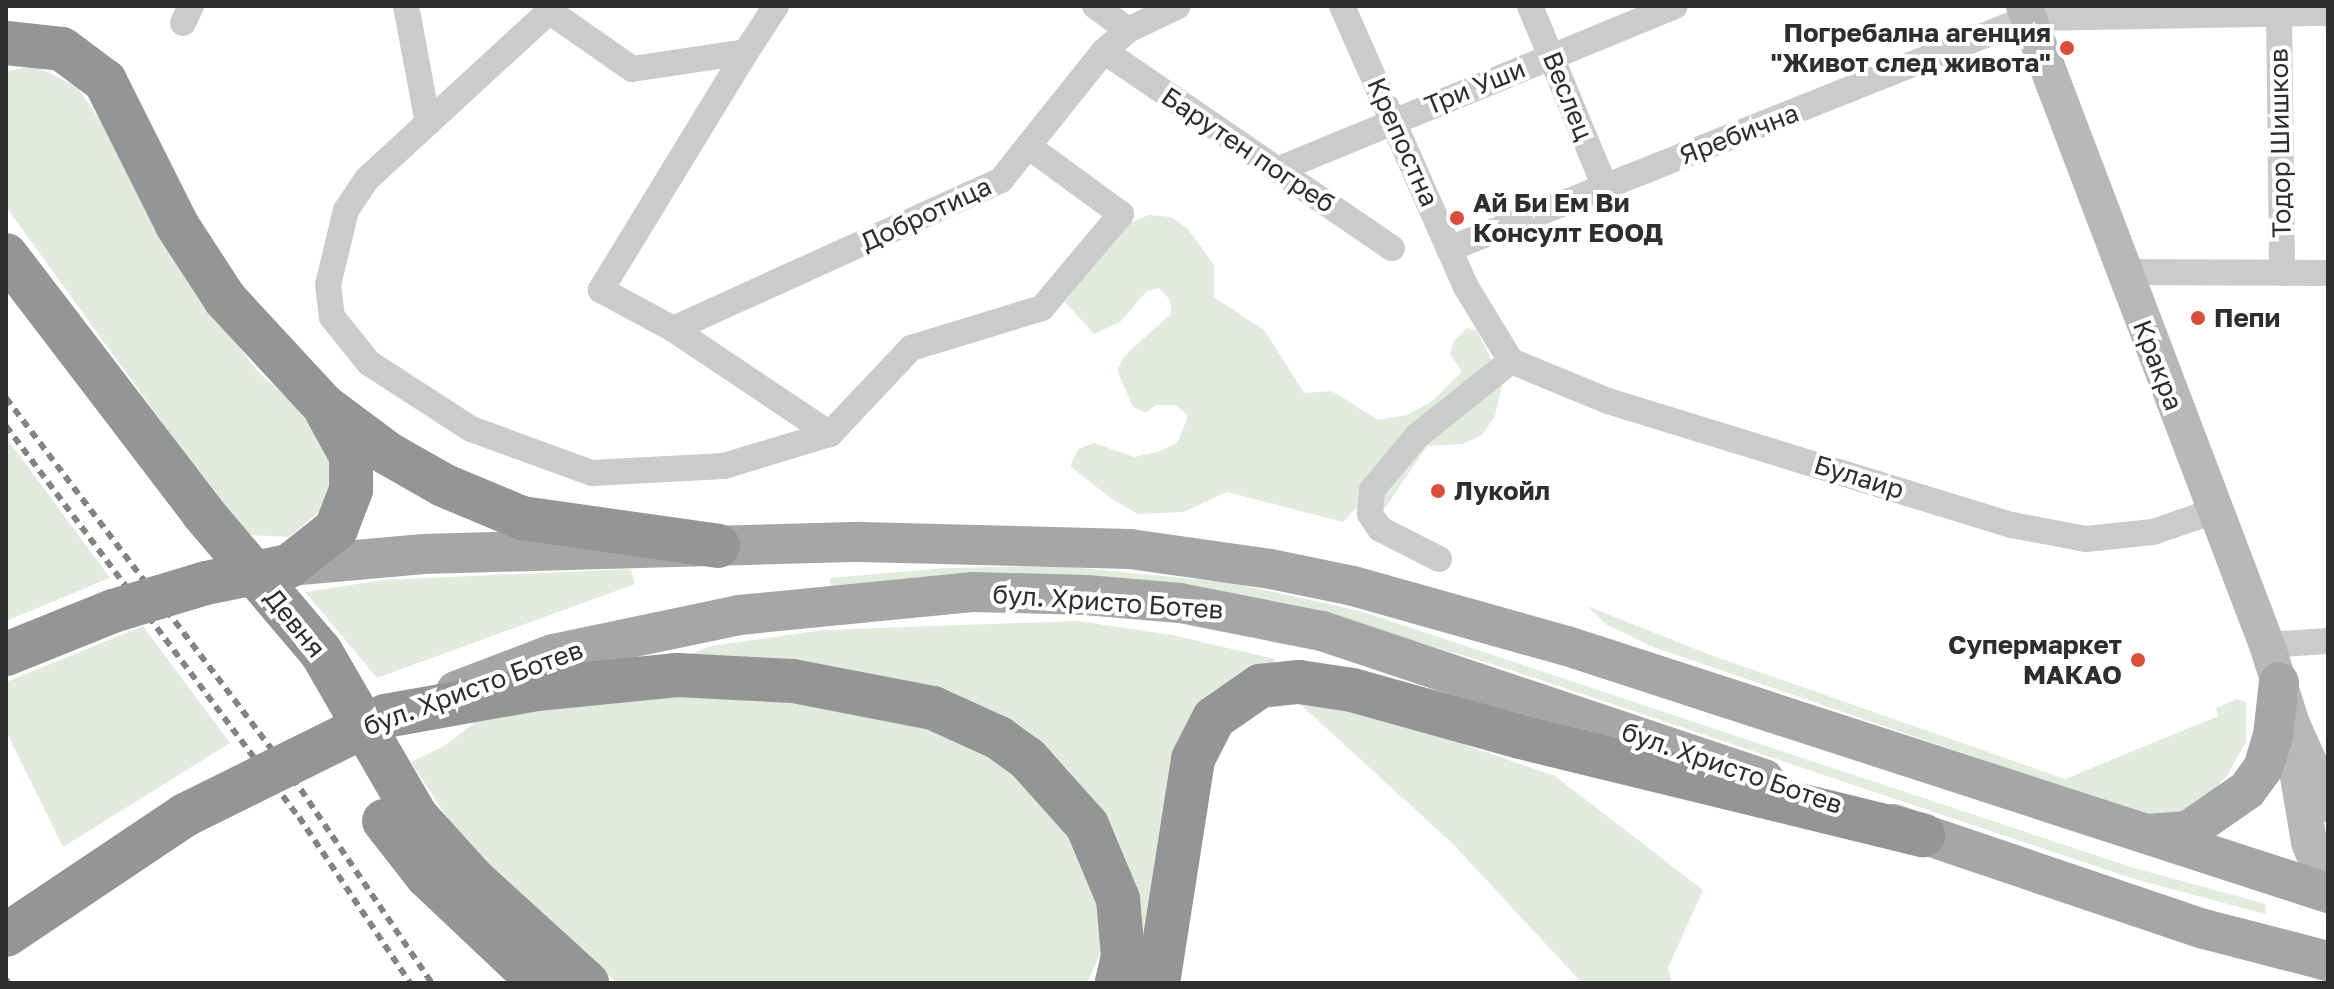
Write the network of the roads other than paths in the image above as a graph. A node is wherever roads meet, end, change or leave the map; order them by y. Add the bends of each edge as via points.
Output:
1 (406, 6) edge
2 (776, 6) edge
3 (1095, 6) edge
4 (1178, 6) edge
5 (1342, 6) edge
6 (1530, 6) edge
7 (1674, 6) edge
8 (552, 9) edge
9 (2026, 12) edge
10 (2279, 13) junction
11 (2328, 13) edge
12 (1125, 18) edge
13 (10, 46) edge
14 (1104, 51) junction
15 (746, 52) junction
16 (1551, 56) junction
17 (1394, 119) junction
18 (428, 123) junction
19 (1029, 147) junction
20 (1277, 170) junction
21 (1605, 187) junction
22 (1392, 248) dead end
23 (1449, 249) junction
24 (6, 255) edge
25 (2122, 272) junction
26 (2282, 273) junction
27 (2328, 273) edge
28 (6, 305) edge
29 (673, 329) junction
30 (1511, 361) junction
31 (324, 406) junction
32 (830, 434) junction
33 (2214, 511) junction
34 (718, 546) junction
35 (1439, 559) dead end
36 (289, 566) junction
37 (2328, 641) edge
38 (2267, 645) junction
39 (6, 654) edge
40 (2279, 682) junction
41 (396, 713) junction
42 (2292, 724) junction
43 (2328, 804) edge
44 (2135, 833) junction
45 (1923, 835) junction
46 (2328, 891) edge
47 (6, 935) edge
48 (2328, 961) edge
49 (540, 983) edge
50 (587, 983) edge
51 (1117, 983) edge
52 (1158, 983) edge

1 - 18 street
2 - 15 street
3 - 12 street
4 - 12 street, Добротица
5 - 17 street, Крепостна
6 - 16 street, Веслец
7 - 16 street, Три Уши
8 - 15 street via 632,69
8 - 18 street
9 - 10 street
9 - 21 street, Яребична
9 - 25 street, Кракра
10 - 11 street
10 - 26 street, Тодор Шишков
12 - 14 street, Добротица
13 - 31 highway via 50,45 72,53 105,81 207,275 269,351
14 - 19 street, Добротица
14 - 20 street, Барутен погреб
15 - 29 street via 601,284 605,295
16 - 17 street, Три Уши
16 - 21 street, Веслец
17 - 20 street, Три Уши
17 - 23 street, Крепостна
18 - 32 street via 367,179 346,210 333,255 328,285 332,317 369,363 471,429 592,473 724,466
19 - 29 street, Добротица via 1001,180
19 - 32 street via 1121,214 1042,308 911,348
20 - 22 street, Барутен погреб
21 - 23 street, Яребична
23 - 30 street, Крепостна
24 - 50 highway, Девня via 203,513 321,652 416,816 474,880
25 - 26 street
25 - 33 street, Кракра
26 - 27 street
28 - 49 highway, Девня via 196,549 292,653 321,697 360,780 408,854
29 - 32 street
30 - 33 street, Булаир via 1608,401 2012,525 2086,539 2153,532
30 - 35 street via 1417,436 1372,490 1370,514 1380,529
31 - 34 highway via 414,470 507,513 552,526
31 - 36 highway via 351,456 351,490 336,529
33 - 38 street, Кракра
34 - 36 main road, бул. Христо Ботев via 423,554
34 - 44 main road, бул. Христо Ботев via 861,542 1130,549 1312,577 1567,646
36 - 39 highway, бул. Христо Ботев, bridge via 206,583 113,611
37 - 38 street
38 - 40 street, Кракра
40 - 42 street, Кракра
40 - 44 main road via 2273,736 2263,768 2247,790 2188,831
41 - 45 main road, бул. Христо Ботев via 553,654 739,615 974,592 1117,598 1227,610 1322,631 1540,700
41 - 47 highway, бул. Христо Ботев, bridge via 185,815
41 - 51 highway via 537,689 677,675 818,684 933,708 979,727 1027,758 1087,825 1118,899 1123,956
42 - 43 street, Кракра
42 - 46 street, Кракра via 2309,842
44 - 46 main road, бул. Христо Ботев
45 - 48 main road, бул. Христо Ботев via 2204,929
45 - 52 highway via 1520,737 1352,690 1299,682 1260,686 1214,718 1193,759

